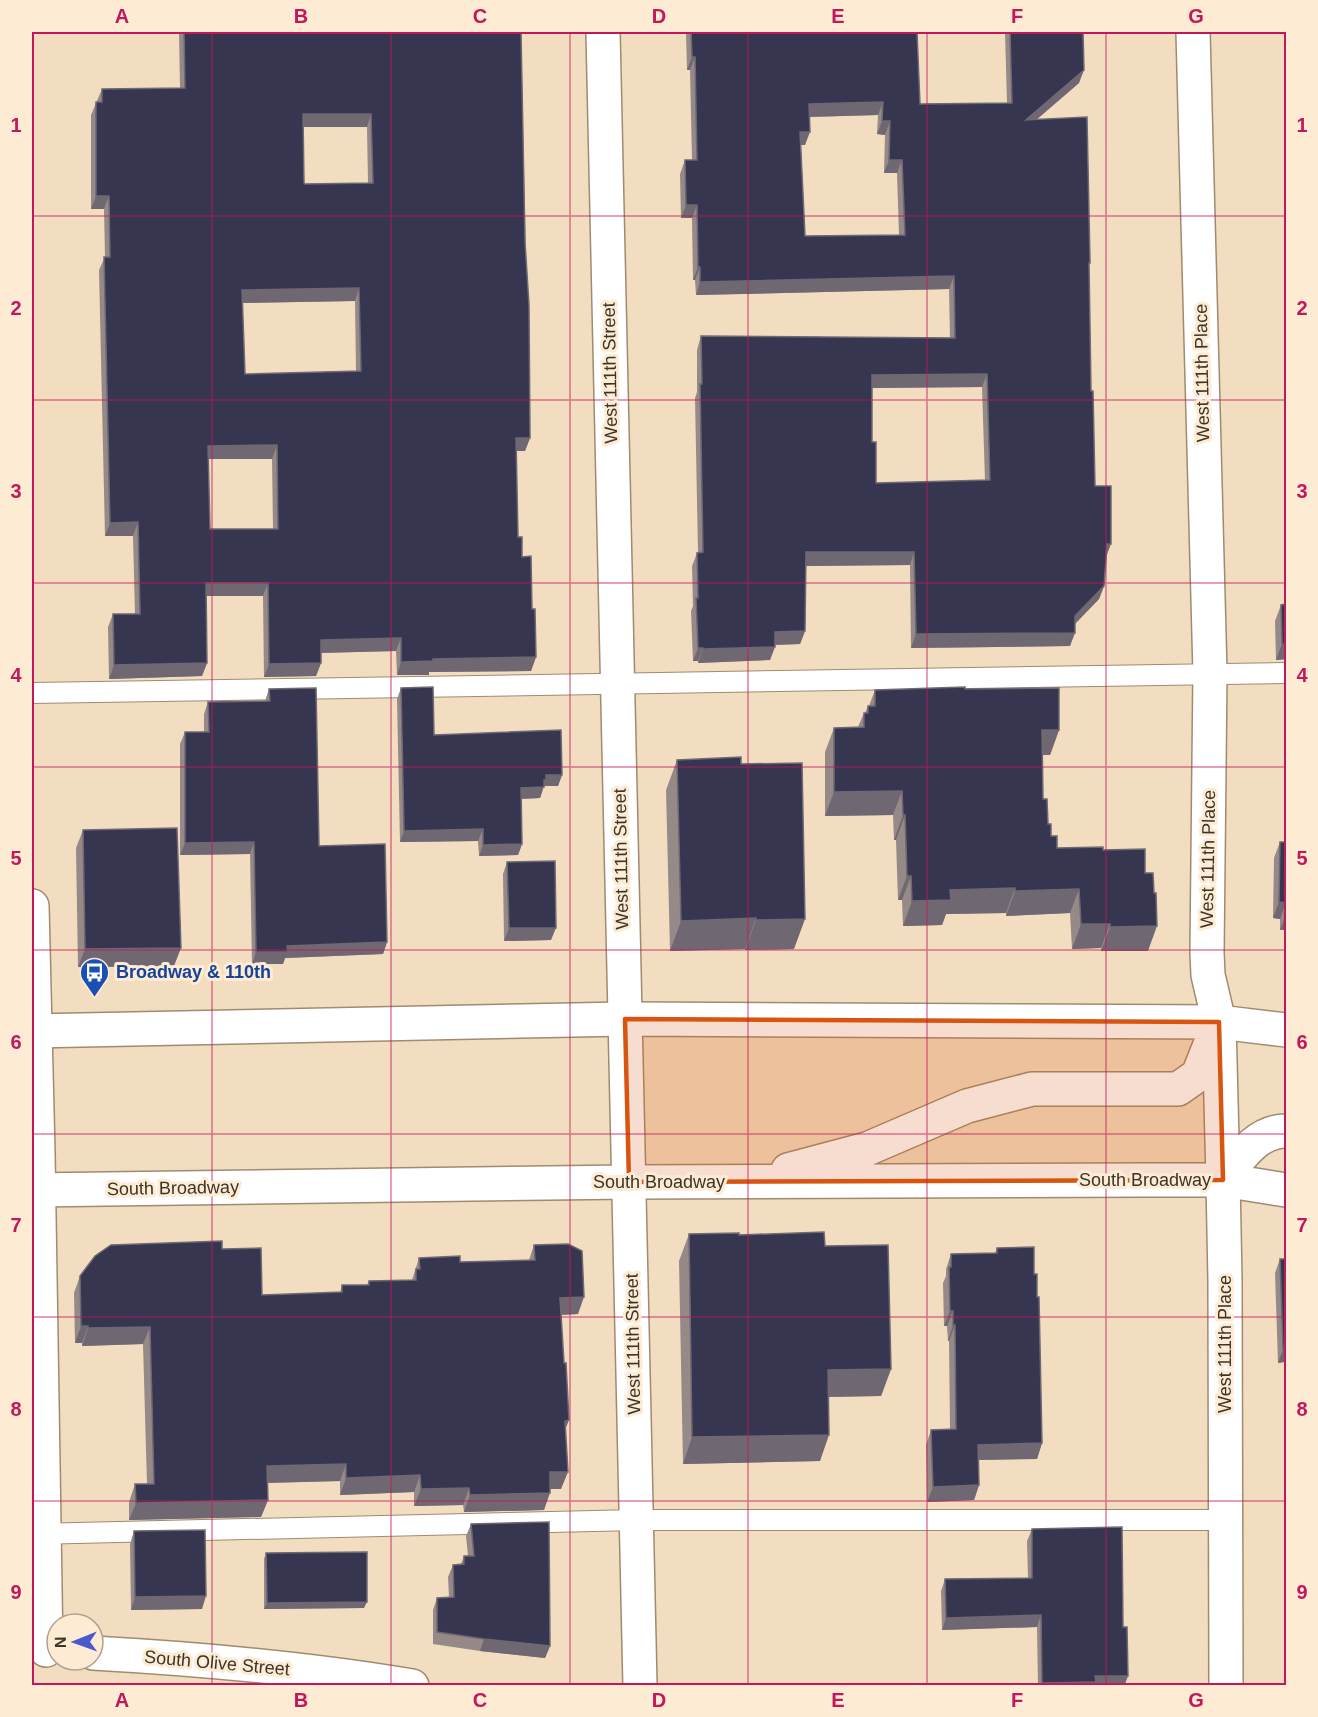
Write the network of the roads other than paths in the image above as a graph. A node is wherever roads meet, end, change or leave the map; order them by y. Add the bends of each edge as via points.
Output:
1 (603, 32) edge
2 (1193, 32) edge
3 (1210, 673) junction
4 (1287, 673) edge
5 (617, 683) junction
6 (32, 693) edge
7 (32, 906) edge
8 (625, 1019) junction
9 (1219, 1022) junction
10 (1287, 1030) edge
11 (33, 1031) edge
12 (1287, 1131) edge
13 (1223, 1180) junction
14 (629, 1182) junction
15 (742, 1182) junction
16 (35, 1190) edge
17 (1287, 1190) edge
18 (637, 1520) junction
19 (1225, 1520) junction
20 (38, 1534) edge
21 (45, 1651) edge
22 (105, 1654) edge
23 (412, 1686) edge
24 (640, 1686) edge
25 (1226, 1686) edge

1 - 5 street, West 111th Street
2 - 3 street, West 111th Place
3 - 4 lane
3 - 5 lane
3 - 9 street, West 111th Place via 1207,953
5 - 6 lane
5 - 8 street, West 111th Street
7 - 11 street
8 - 9 street
8 - 11 street
8 - 14 street, West 111th Street
9 - 10 street
9 - 13 street, West 111th Place
9 - 15 street via 1198,1075 1178,1089 1032,1089 967,1106 867,1149
11 - 16 street
12 - 13 street via 1278,1131 1251,1145
13 - 15 street, South Broadway
13 - 17 street, South Broadway
13 - 19 street, West 111th Place
14 - 15 street, South Broadway
14 - 16 street, South Broadway
14 - 18 street, West 111th Street
16 - 20 street
18 - 19 lane
18 - 20 lane
18 - 24 street, West 111th Street
19 - 25 street, West 111th Place
20 - 21 street
22 - 23 street, South Olive Street via 217,1661

